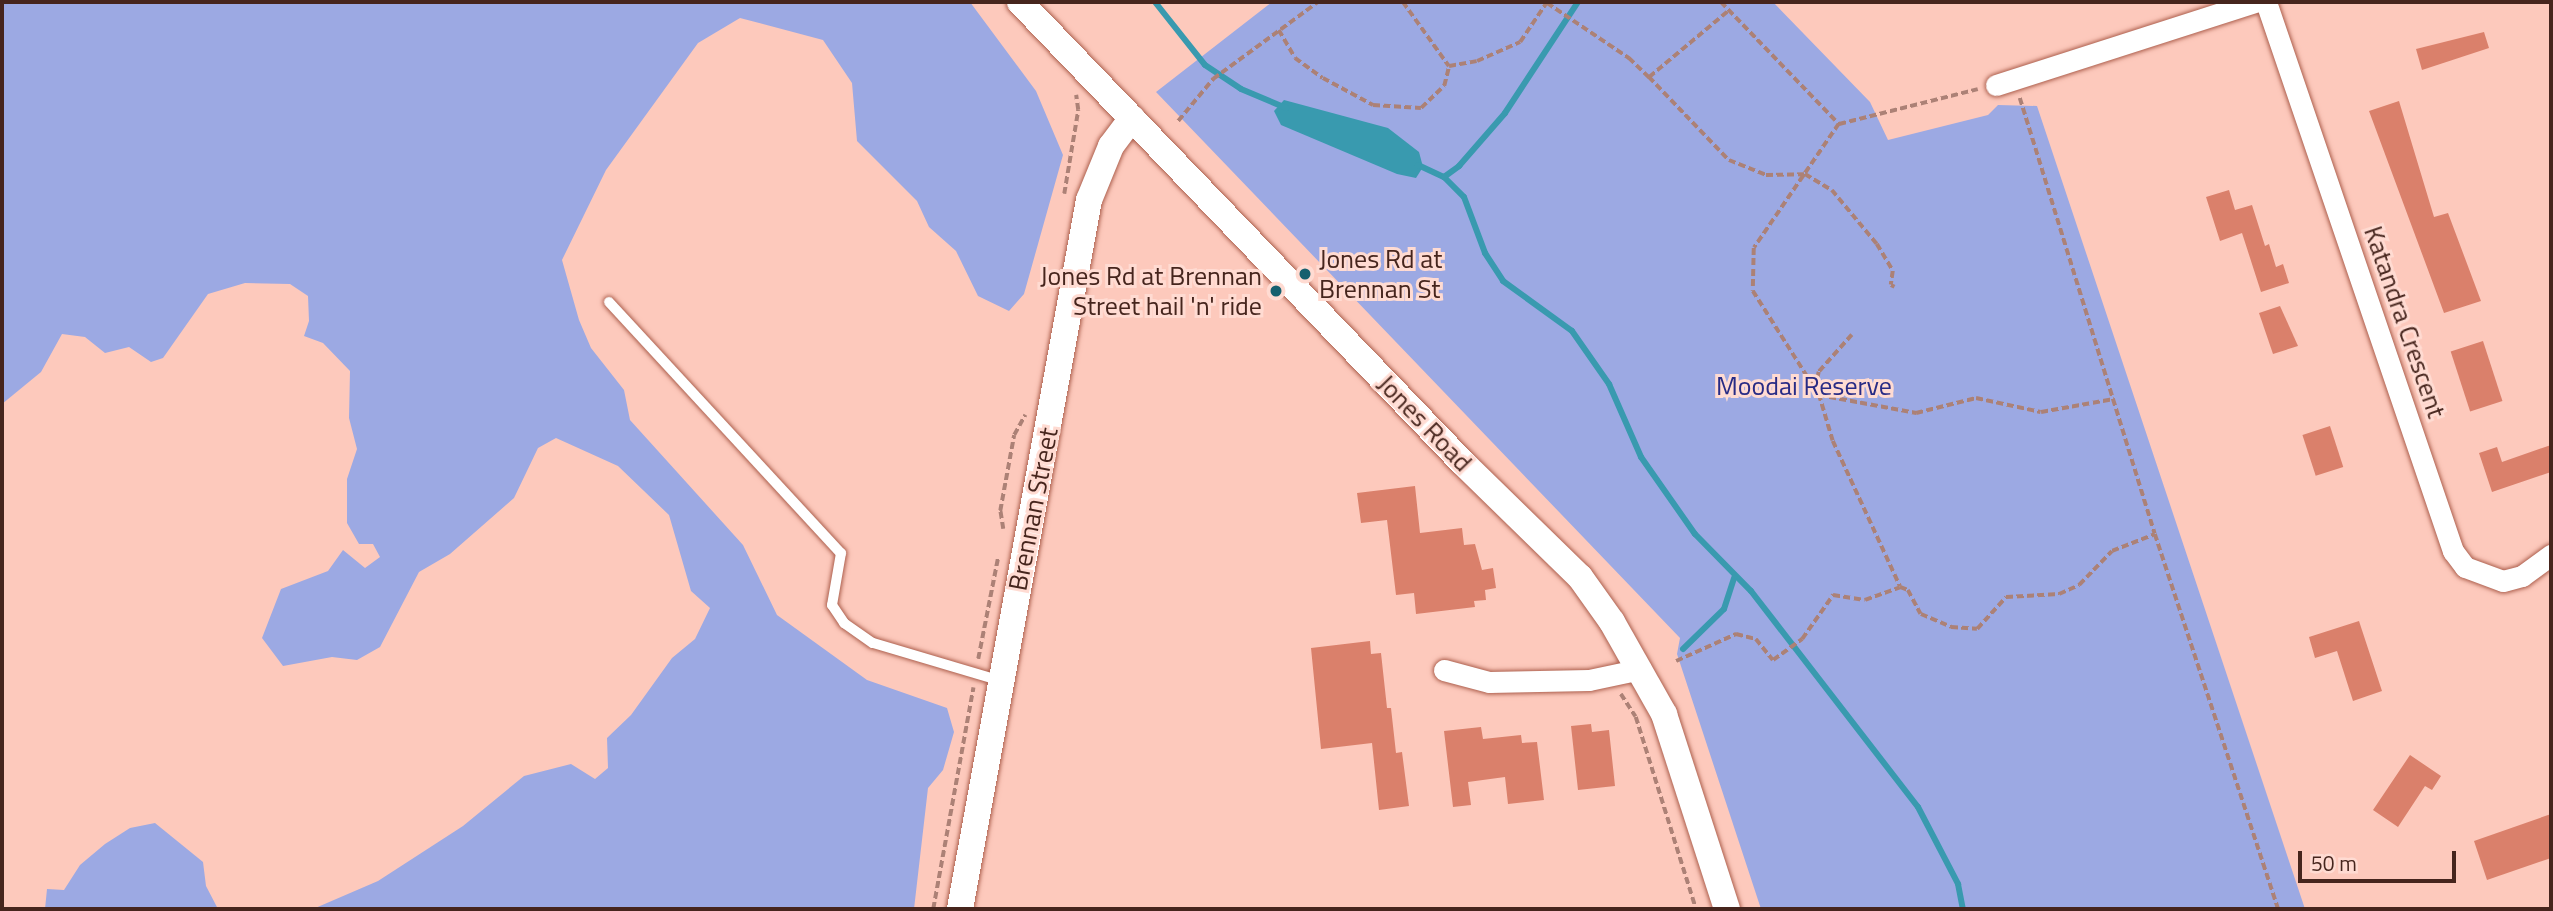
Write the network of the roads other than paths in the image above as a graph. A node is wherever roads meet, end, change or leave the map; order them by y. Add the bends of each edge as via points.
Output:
1 (1020, 2) edge
2 (2255, 2) edge
3 (2266, 2) edge
4 (2005, 82) road end
5 (1132, 118) junction
6 (609, 302) dead end
7 (2551, 555) edge
8 (1641, 669) junction
9 (1444, 670) dead end
10 (1001, 681) junction
11 (960, 909) edge
12 (1727, 909) edge

1 - 5 street, Jones Road
2 - 4 street
3 - 7 street, Katandra Crescent via 2453,551 2465,567 2503,580 2522,576
5 - 8 street, Jones Road via 1462,462 1580,577
5 - 10 street, Brennan Street via 1111,146 1089,200
6 - 10 lane via 841,553 832,605 844,623 873,643
8 - 9 street via 1589,680 1489,682
8 - 12 street, Jones Road via 1664,714
10 - 11 street, Brennan Street

